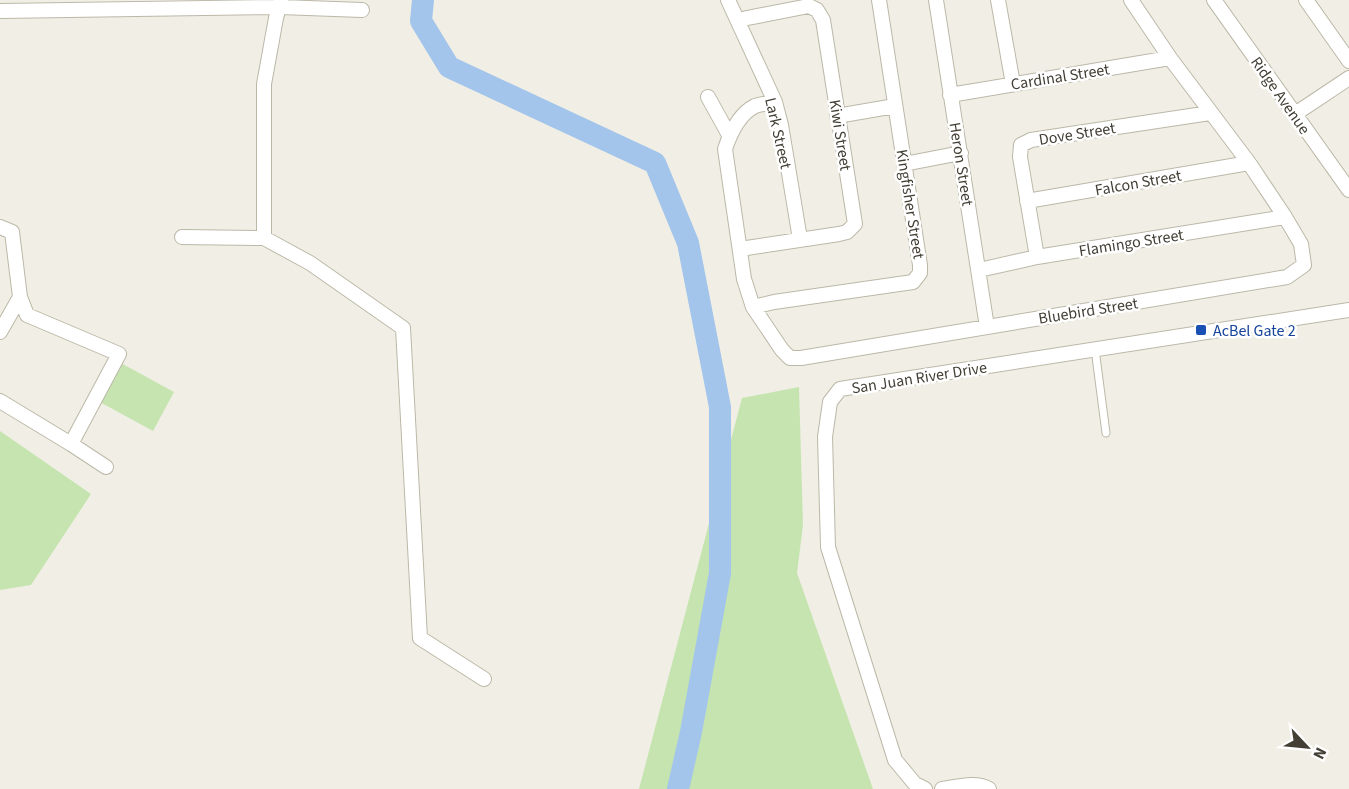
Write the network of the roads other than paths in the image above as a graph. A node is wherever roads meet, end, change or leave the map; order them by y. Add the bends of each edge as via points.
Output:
1 (728, 0) edge
2 (879, 0) edge
3 (936, 0) edge
4 (998, 0) edge
5 (1214, 0) edge
6 (1306, 0) edge
7 (1135, 1) edge
8 (280, 4) edge
9 (80, 5) edge
10 (362, 10) dead end
11 (0, 11) edge
12 (737, 21) junction
13 (1170, 58) junction
14 (1349, 61) edge
15 (1349, 78) edge
16 (1013, 84) junction
17 (950, 95) junction
18 (708, 98) dead end
19 (774, 102) junction
20 (895, 106) junction
21 (1210, 113) junction
22 (1295, 114) junction
23 (837, 116) junction
24 (729, 135) junction
25 (961, 153) junction
26 (1249, 163) junction
27 (904, 164) junction
28 (1349, 190) edge
29 (1027, 201) junction
30 (1285, 217) junction
31 (0, 227) edge
32 (182, 237) dead end
33 (264, 238) junction
34 (800, 239) junction
35 (740, 249) junction
36 (1037, 257) junction
37 (979, 270) junction
38 (20, 297) junction
39 (753, 307) junction
40 (1349, 310) edge
41 (987, 327) junction
42 (0, 332) edge
43 (1095, 349) junction
44 (0, 401) edge
45 (1106, 433) dead end
46 (71, 444) junction
47 (106, 467) dead end
48 (484, 679) dead end
49 (926, 789) edge
50 (942, 789) edge
51 (989, 789) edge

1 - 12 street, Lark Street
2 - 20 street, Kingfisher Street
3 - 17 street, Heron Street
4 - 16 street
5 - 22 street, Ridge Avenue
6 - 14 street
7 - 13 street, Bluebird Street
8 - 9 street
8 - 10 street
8 - 33 street via 264,84
9 - 11 street
12 - 19 street, Lark Street
12 - 23 street, Kiwi Street via 809,6 817,10 823,20
13 - 16 street, Cardinal Street
13 - 21 street, Bluebird Street
15 - 22 street
16 - 17 street, Cardinal Street
17 - 25 street, Heron Street
18 - 24 street
19 - 24 street via 755,106
19 - 34 street, Lark Street
20 - 23 street
20 - 27 street, Kingfisher Street
21 - 26 street, Bluebird Street
21 - 29 street, Dove Street via 1025,142 1020,151
22 - 28 street, Ridge Avenue
23 - 34 street, Kiwi Street via 855,224 847,232
24 - 35 street, Bluebird Street via 725,149
25 - 27 street
25 - 37 street, Heron Street
26 - 29 street, Falcon Street
26 - 30 street, Bluebird Street
27 - 39 street, Kingfisher Street via 920,265 920,273 913,282
29 - 36 street, Dove Street
30 - 36 street, Flamingo Street
30 - 41 street, Bluebird Street via 1301,244 1304,265 1287,277
31 - 38 street via 12,232
32 - 33 street
33 - 48 street via 310,263 403,328 420,638
34 - 35 street, Kiwi Street
35 - 39 street, Bluebird Street
36 - 37 street, Flamingo Street
37 - 41 street, Heron Street
38 - 42 street
38 - 46 street via 27,315 120,354
39 - 41 street, Bluebird Street via 790,358
40 - 43 street, San Juan River Drive
43 - 45 lane
43 - 49 street, San Juan River Drive via 840,389 830,402 825,437 828,547 895,760 915,784
44 - 46 street
46 - 47 street
50 - 51 street via 970,784

